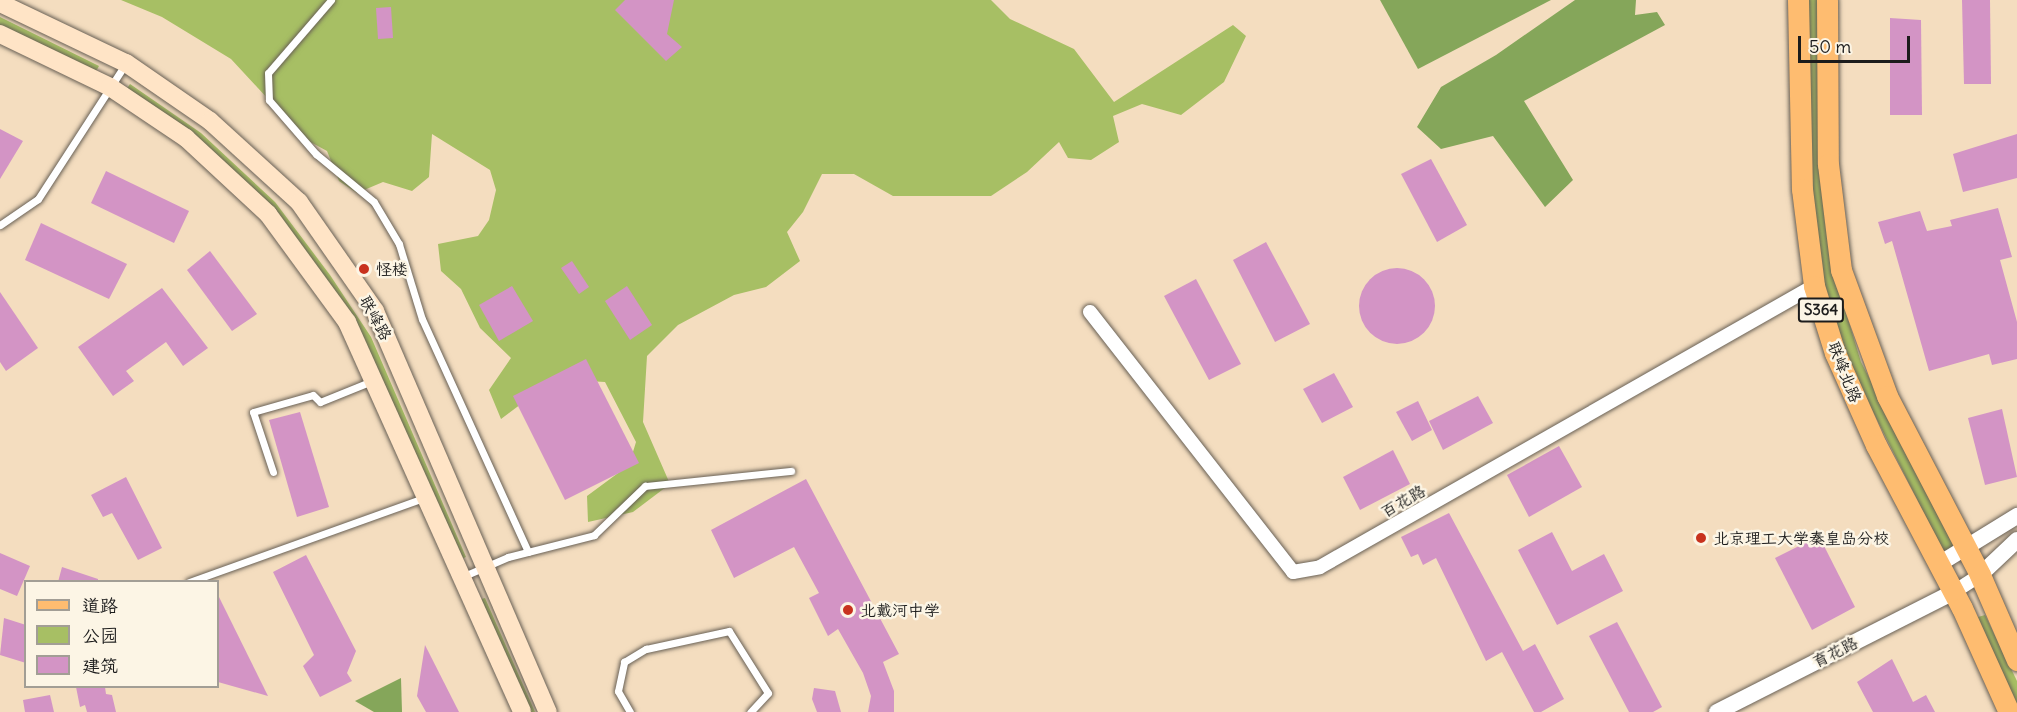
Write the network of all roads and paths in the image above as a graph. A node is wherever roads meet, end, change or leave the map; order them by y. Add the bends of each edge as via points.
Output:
1 (331, 0) edge
2 (1798, 0) edge
3 (1827, 0) edge
4 (0, 3) edge
5 (0, 34) edge
6 (126, 63) junction
7 (110, 87) junction
8 (0, 225) edge
9 (1814, 286) junction
10 (1090, 312) dead end
11 (374, 380) junction
12 (791, 471) dead end
13 (273, 472) dead end
14 (428, 496) junction
15 (2017, 516) edge
16 (2017, 540) edge
17 (1966, 547) junction
18 (528, 552) junction
19 (1939, 564) junction
20 (486, 566) junction
21 (1980, 575) junction
22 (461, 577) junction
23 (195, 580) edge
24 (1954, 592) junction
25 (2017, 660) edge
26 (522, 712) edge
27 (548, 712) edge
28 (630, 712) edge
29 (750, 712) edge
30 (1717, 712) edge
31 (2009, 712) edge

1 - 18 lane via 268,73 268,100 316,154 374,202 399,244 422,320
2 - 9 main road, 联峰北路 / S364 via 1802,189
3 - 17 main road, 联峰北路 / S364 via 1828,164 1841,270 1887,396
4 - 6 main road, 联峰路
5 - 7 main road, 联峰路
6 - 7 lane
6 - 20 main road, 联峰路 via 210,121 299,202 375,311
7 - 8 lane via 38,199
7 - 11 main road, 联峰路 via 186,138 268,214 347,322
9 - 10 street, 百花路 via 1320,567 1293,573
9 - 19 main road, 联峰北路 / S364 via 1835,353 1876,445
11 - 13 lane via 320,402 313,395 253,412
11 - 14 main road, 联峰路
12 - 18 lane via 645,486 594,535
14 - 22 main road, 联峰路
14 - 23 lane
15 - 17 street
16 - 21 street
17 - 19 street
17 - 21 main road, 联峰北路 / S364
18 - 20 lane
19 - 24 main road, 联峰北路 / S364
20 - 22 lane
20 - 27 main road, 联峰路
21 - 24 street
21 - 25 main road, 联峰北路 / S364
22 - 26 main road, 联峰路
24 - 30 street, 育花路
24 - 31 main road, 联峰北路 / S364
28 - 29 lane via 618,691 624,662 646,649 729,631 768,693

